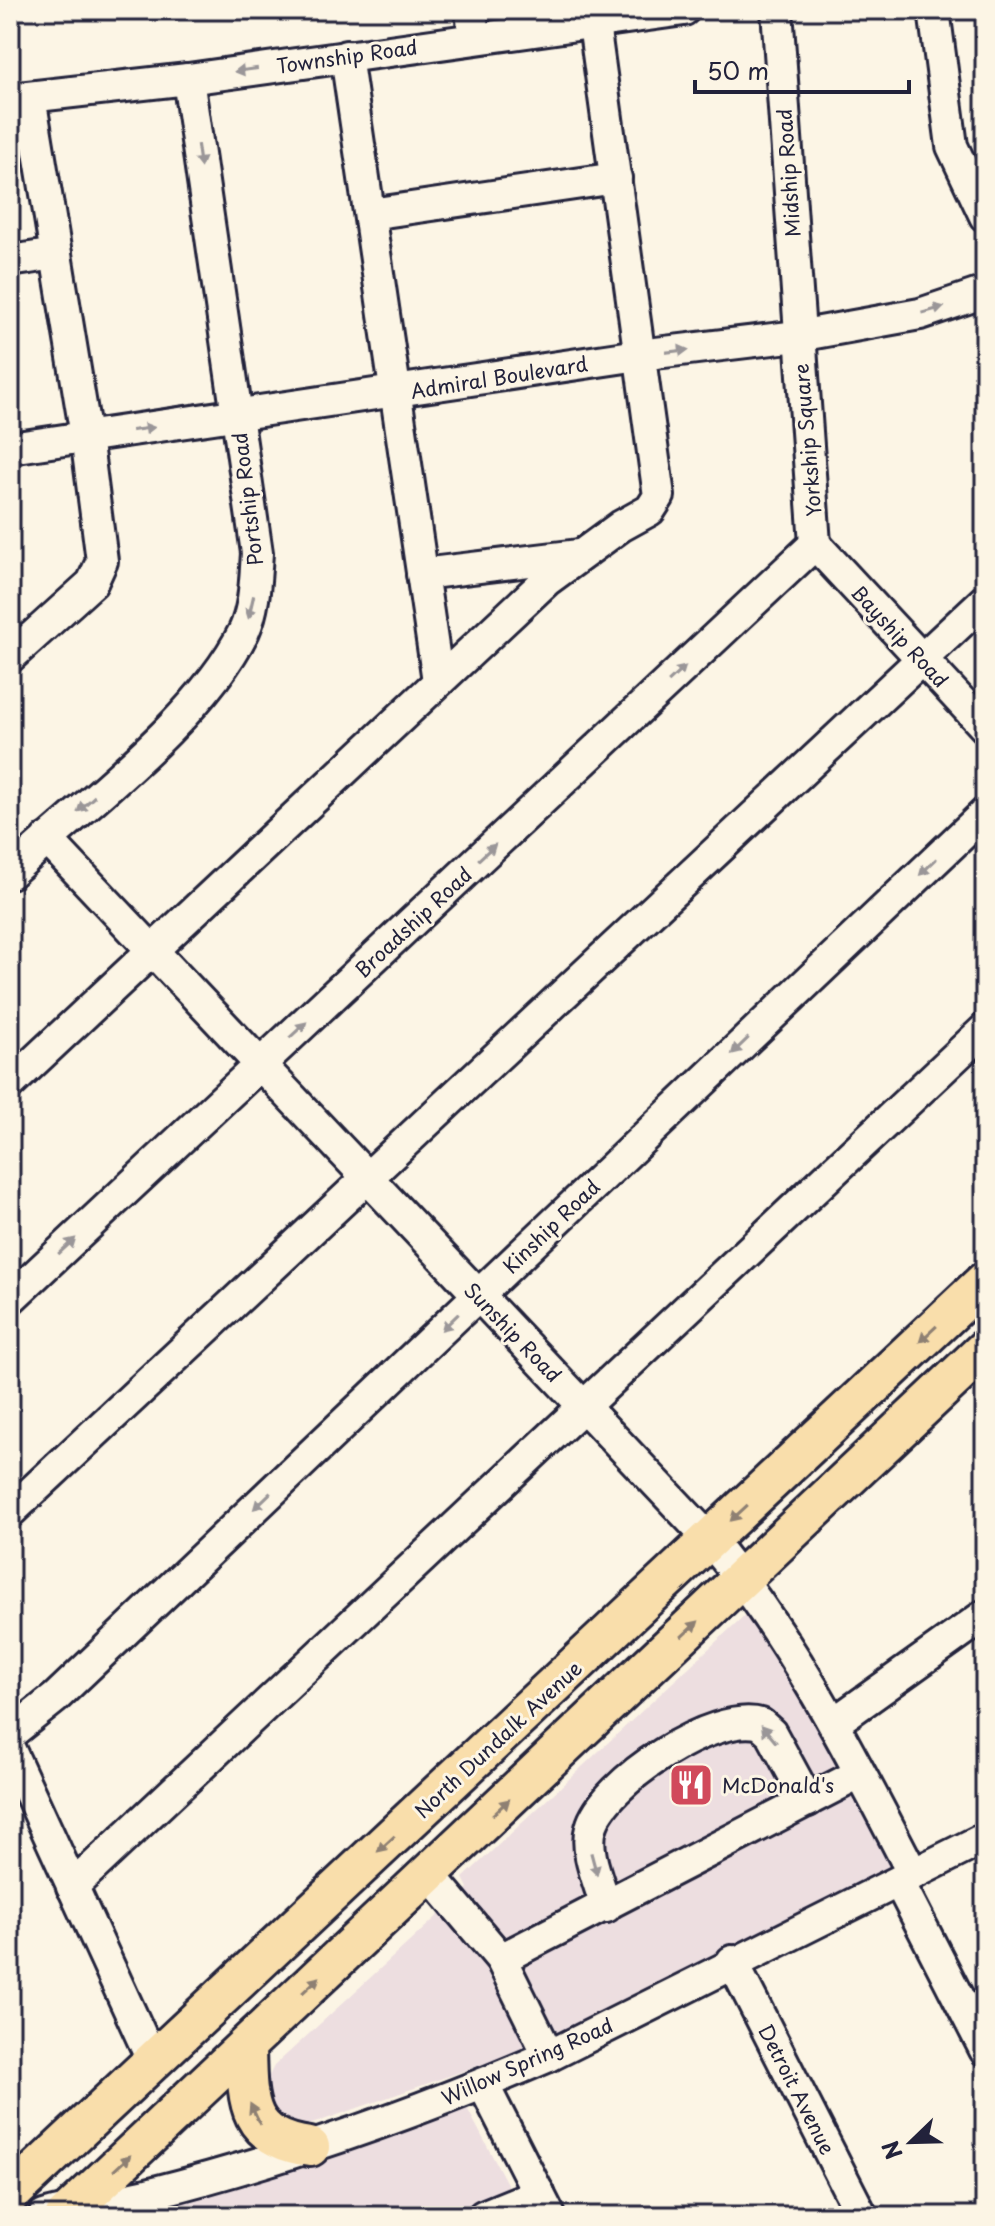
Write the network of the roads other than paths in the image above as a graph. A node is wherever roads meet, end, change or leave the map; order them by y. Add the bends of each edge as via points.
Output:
1 (684, 10) edge
2 (777, 10) edge
3 (934, 10) edge
4 (472, 24) edge
5 (594, 24) junction
6 (346, 56) junction
7 (188, 79) junction
8 (20, 98) edge
9 (616, 178) junction
10 (370, 214) junction
11 (985, 216) edge
12 (56, 254) junction
13 (10, 261) edge
14 (985, 292) edge
15 (798, 336) junction
16 (639, 355) junction
17 (394, 393) junction
18 (237, 416) junction
19 (86, 436) junction
20 (10, 448) edge
21 (815, 544) junction
22 (583, 554) junction
23 (422, 574) junction
24 (985, 600) edge
25 (10, 657) edge
26 (921, 661) junction
27 (438, 681) junction
28 (985, 727) edge
29 (985, 813) edge
30 (47, 839) junction
31 (10, 873) edge
32 (152, 949) junction
33 (985, 1029) edge
34 (260, 1066) junction
35 (10, 1084) edge
36 (367, 1180) junction
37 (985, 1281) edge
38 (477, 1296) junction
39 (10, 1299) edge
40 (985, 1349) edge
41 (586, 1407) junction
42 (10, 1512) edge
43 (710, 1540) junction
44 (742, 1579) junction
45 (985, 1615) edge
46 (834, 1723) junction
47 (10, 1734) edge
48 (10, 1750) edge
49 (859, 1774) junction
50 (808, 1801) junction
51 (985, 1838) edge
52 (429, 1874) junction
53 (906, 1878) junction
54 (72, 1887) junction
55 (606, 1907) junction
56 (501, 1959) junction
57 (732, 1961) junction
58 (983, 2043) edge
59 (246, 2047) junction
60 (549, 2056) junction
61 (153, 2062) junction
62 (483, 2084) junction
63 (310, 2147) junction
64 (10, 2195) edge
65 (544, 2205) edge
66 (61, 2213) edge
67 (483, 2216) edge
68 (862, 2216) edge

1 - 5 street, Township Road
2 - 15 street, Midship Road
3 - 11 street via 952,146
4 - 5 street, Township Road
4 - 6 street, Township Road
5 - 9 street
6 -> 7 street, Township Road
6 - 10 street
7 - 8 street, Township Road
7 -> 18 street, Portship Road
8 - 12 street
9 - 10 street
9 - 16 street
10 - 17 street
12 - 13 street
12 - 19 street
15 -> 14 street, Admiral Boulevard via 920,314
16 -> 15 street, Admiral Boulevard
15 - 21 street, Yorkship Square
16 - 17 street, Admiral Boulevard
16 - 22 street via 659,496 650,510
17 - 18 street, Admiral Boulevard
17 - 23 street
19 -> 18 street, Admiral Boulevard
18 -> 30 street, Portship Road via 257,553 244,631 172,724
19 - 20 street, Admiral Boulevard
19 - 25 street via 102,561 92,583
21 - 26 street, Bayship Road
34 -> 21 street, Broadship Road
22 - 23 street
22 - 27 street via 546,581
23 - 27 street
24 - 26 street
26 - 28 street, Bayship Road
26 - 36 street
27 - 32 street
29 -> 38 street, Kinship Road
30 - 31 street, Portship Road
30 - 32 street, Sunship Road
32 - 34 street, Sunship Road
32 - 35 street
33 - 41 street
34 - 36 street, Sunship Road
39 -> 34 street, Broadship Road
36 - 38 street, Sunship Road
36 - 42 street
37 -> 43 main road, North Dundalk Avenue
38 - 41 street, Sunship Road
38 -> 47 street, Kinship Road via 55,1698
40 - 44 main road
41 - 43 street, Sunship Road
41 - 54 street
43 - 44 street, Sunship Road
43 -> 61 main road, North Dundalk Avenue
44 - 46 street, Sunship Road
52 -> 44 main road
45 - 46 street
46 - 49 street, Sunship Road
48 - 54 street
49 - 50 street
49 - 53 street, Sunship Road
50 - 55 street
50 -> 55 street via 761,1724 729,1723 700,1734 638,1770 602,1807 591,1828 590,1848
51 - 53 street, Willow Spring Road
52 - 56 street
59 -> 52 main road
53 - 57 street, Willow Spring Road
53 - 58 street, Sunship Road
54 - 61 street
55 - 56 street
56 - 60 street
57 - 60 street, Willow Spring Road
57 - 68 street, Detroit Avenue
63 -> 59 main road via 285,2143 257,2123 249,2097
66 -> 59 main road
60 - 62 street, Willow Spring Road
61 - 64 main road, North Dundalk Avenue
62 - 63 street, Willow Spring Road
62 - 65 street
63 - 66 street, Willow Spring Road via 154,2193
65 - 67 street

